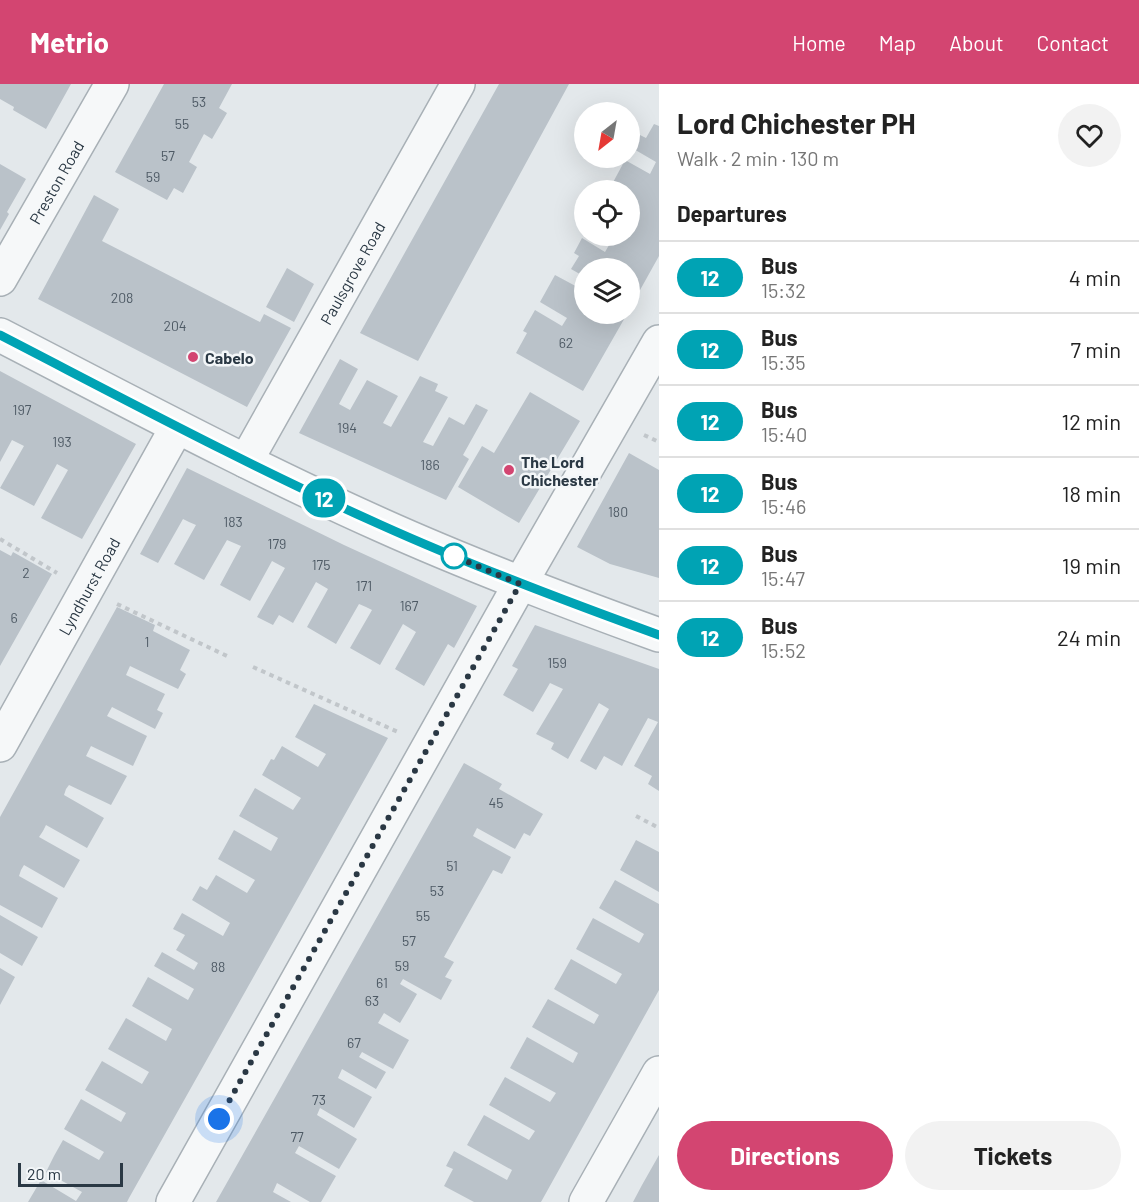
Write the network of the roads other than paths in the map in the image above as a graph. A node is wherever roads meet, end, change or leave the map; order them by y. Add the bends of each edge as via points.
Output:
1 (112, 84) edge
2 (458, 84) edge
3 (0, 279) edge
4 (0, 335) edge
5 (659, 342) edge
6 (177, 427) junction
7 (246, 461) junction
8 (520, 584) junction
9 (659, 635) edge
10 (0, 745) edge
11 (659, 1073) edge
12 (172, 1202) edge
13 (586, 1202) edge

1 - 3 street, Preston Road
2 - 7 street, Paulsgrove Road
4 - 6 street
5 - 8 street
6 - 7 street
6 - 10 street, Lyndhurst Road
7 - 8 street via 381,525
8 - 9 street
8 - 12 street
11 - 13 street

